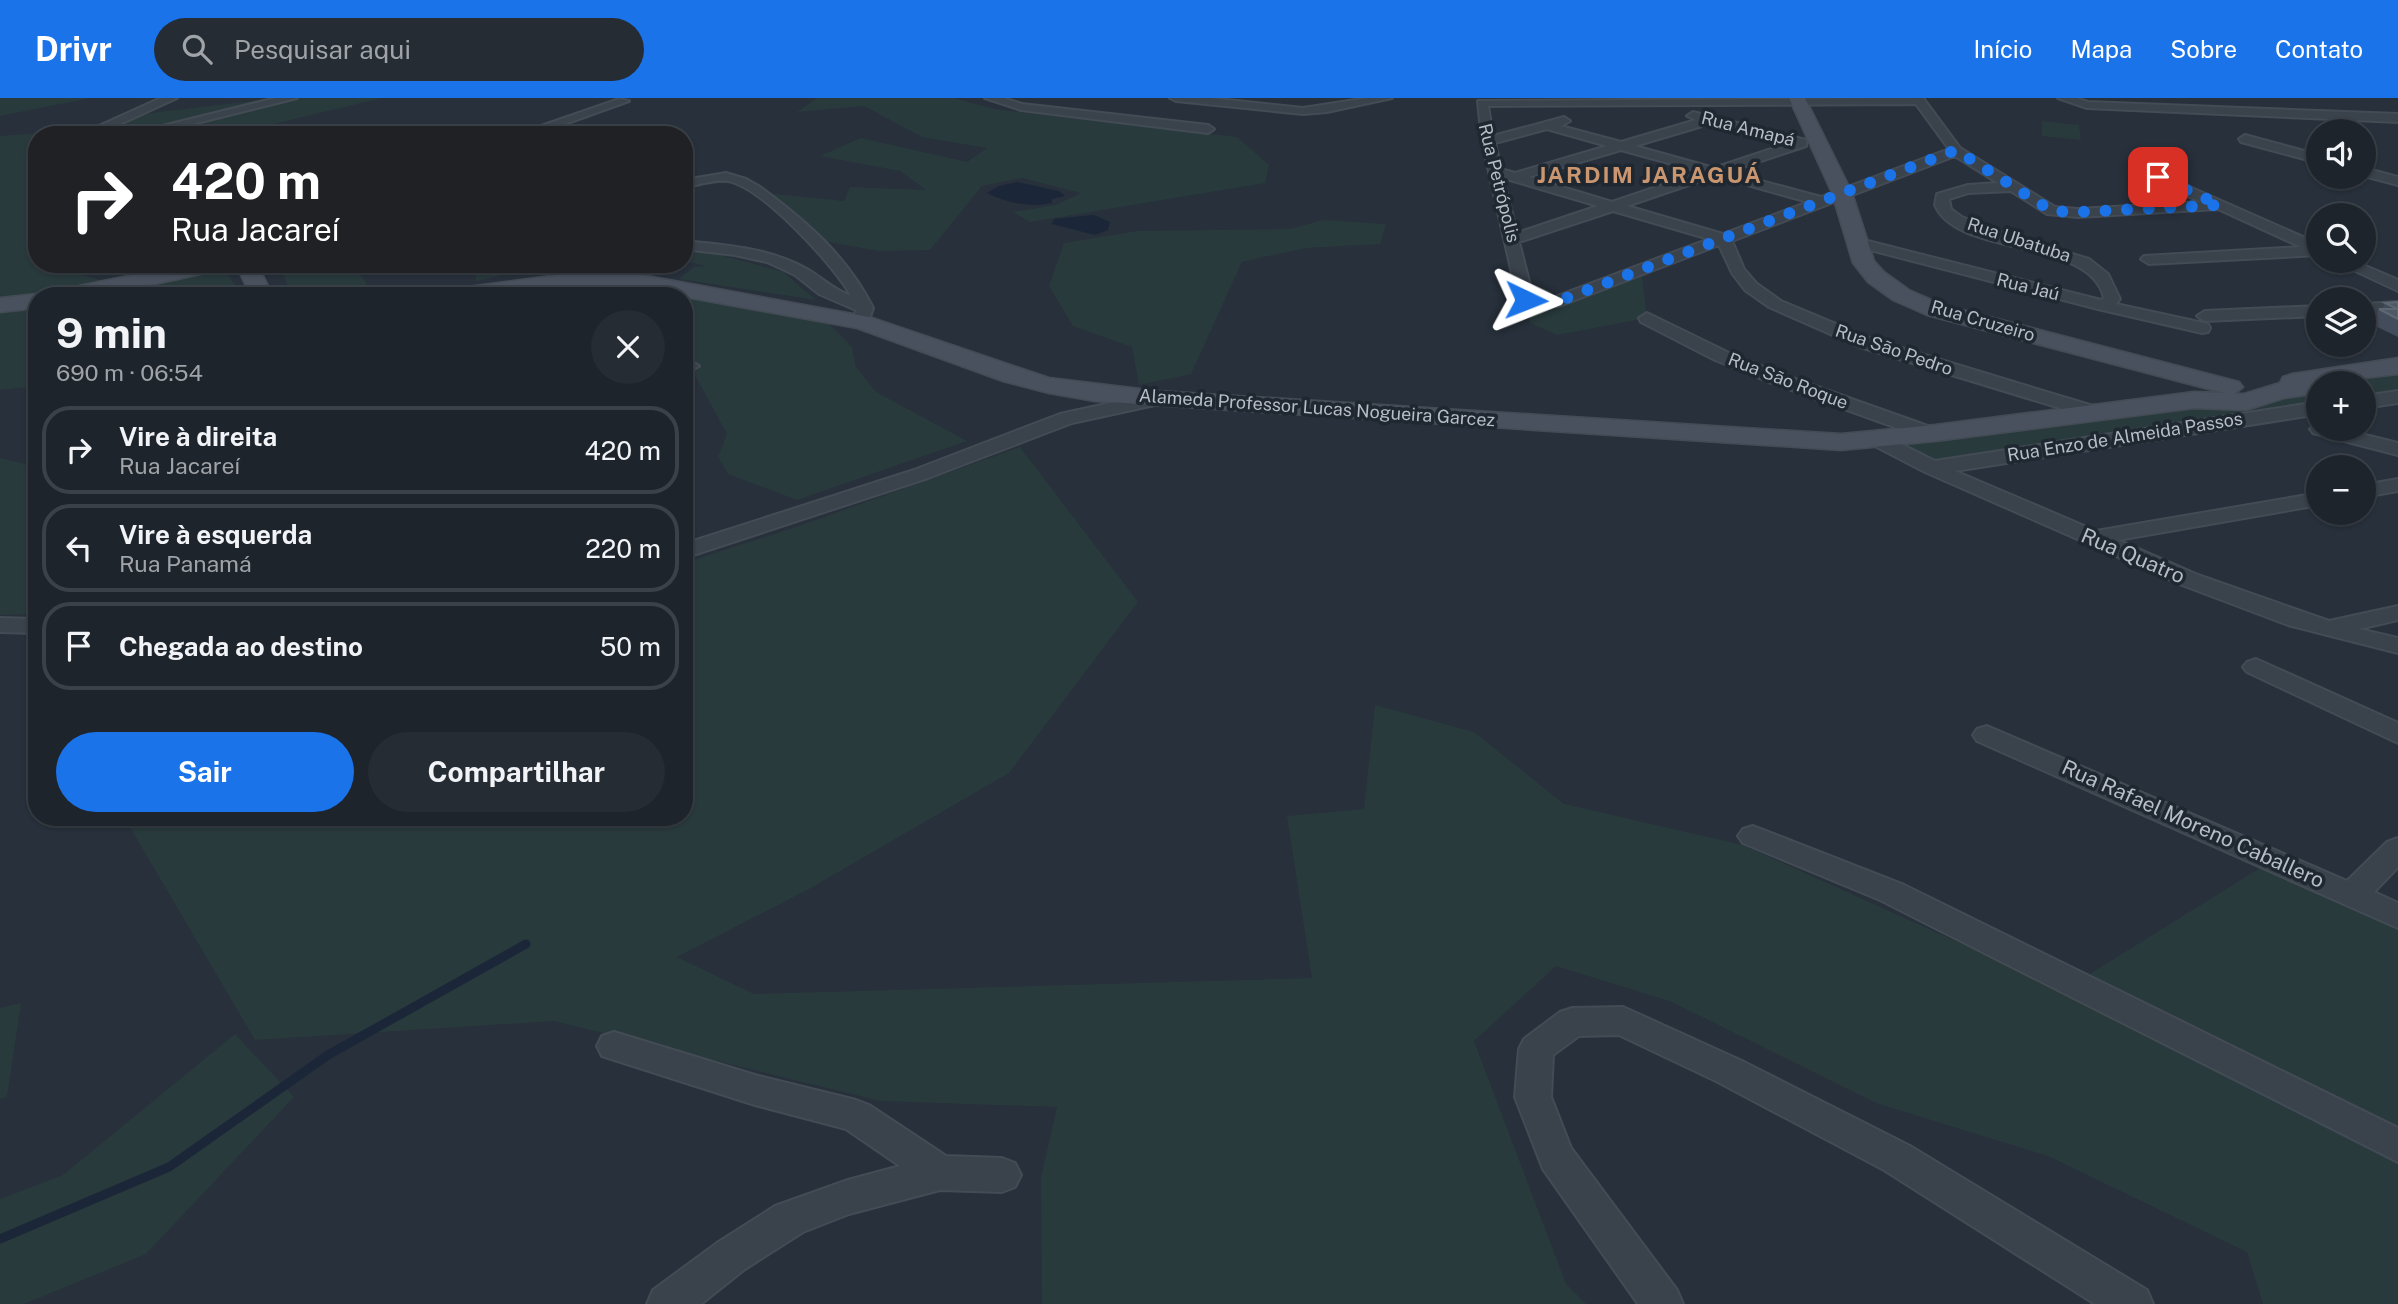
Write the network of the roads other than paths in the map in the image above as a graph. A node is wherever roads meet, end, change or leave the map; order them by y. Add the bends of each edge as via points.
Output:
1 (171, 98) edge
2 (291, 98) edge
3 (991, 98) edge
4 (1176, 98) edge
5 (1386, 98) edge
6 (2064, 98) edge
7 (1918, 99) edge
8 (1797, 100) edge
9 (624, 101) dead end
10 (1635, 101) edge
11 (2337, 102) dead end
12 (1105, 104) dead end
13 (1087, 115) junction
14 (2364, 117) junction
15 (2398, 118) edge
16 (1709, 120) junction
17 (106, 126) edge
18 (171, 126) edge
19 (548, 126) edge
20 (1549, 126) junction
21 (2387, 128) dead end
22 (1208, 129) dead end
23 (2245, 139) dead end
24 (1488, 141) junction
25 (1810, 145) junction
26 (1621, 146) junction
27 (1956, 150) junction
28 (2306, 155) edge
29 (1497, 172) junction
30 (1716, 172) junction
31 (2376, 175) edge
32 (1516, 177) junction
33 (2158, 177) dead end
34 (2398, 181) edge
35 (693, 182) edge
36 (2015, 187) junction
37 (1830, 197) junction
38 (2220, 205) junction
39 (1613, 206) junction
40 (1513, 239) junction
41 (1724, 239) junction
42 (1856, 242) junction
43 (2306, 245) edge
44 (693, 246) edge
45 (2306, 252) edge
46 (2150, 259) dead end
47 (176, 273) edge
48 (2369, 273) edge
49 (2398, 286) edge
50 (108, 287) edge
51 (520, 287) edge
52 (677, 287) edge
53 (693, 289) edge
54 (28, 302) edge
55 (1530, 302) joint
56 (0, 305) edge
57 (2104, 306) junction
58 (2398, 307) edge
59 (2376, 308) edge
60 (2306, 312) edge
61 (863, 315) junction
62 (1647, 318) dead end
63 (2203, 322) joint
64 (2398, 366) edge
65 (2398, 373) edge
66 (2376, 376) edge
67 (2306, 387) edge
68 (2223, 396) junction
69 (2398, 397) edge
70 (1157, 399) junction
71 (2376, 400) edge
72 (2096, 412) junction
73 (2306, 422) edge
74 (1932, 434) junction
75 (1878, 440) junction
76 (2371, 441) edge
77 (2398, 449) edge
78 (1932, 468) junction
79 (2395, 488) edge
80 (2376, 490) edge
81 (2306, 501) edge
82 (2093, 538) junction
83 (693, 548) edge
84 (2398, 613) edge
85 (0, 625) edge
86 (28, 626) edge
87 (2328, 628) junction
88 (2398, 646) edge
89 (2256, 667) dead end
90 (2398, 734) edge
91 (1987, 735) dead end
92 (1753, 836) dead end
93 (2398, 849) edge
94 (2353, 894) junction
95 (2398, 916) edge
96 (614, 1045) dead end
97 (2398, 1146) edge
98 (940, 1173) junction
99 (1002, 1175) dead end
100 (668, 1304) edge
101 (1662, 1304) edge
102 (2132, 1304) edge

1 - 17 street
2 - 18 street
3 - 13 street via 1021,107
4 - 5 street via 1303,111
6 - 14 street via 2087,105
7 - 8 street
7 - 27 street
8 - 10 street
8 - 25 main road, Rua Cruzeiro
9 - 19 street
10 - 16 street, Rua Amapá
10 - 20 street
10 - 24 street, Rua Petrópolis via 1482,103
11 - 14 street
12 - 13 street
13 - 22 street
14 - 15 street
14 - 21 street
16 - 25 street, Rua Amapá
16 - 26 street
20 - 24 street
20 - 26 street
23 - 28 street
24 - 29 street, Rua Petrópolis
25 - 30 street
25 - 37 main road, Rua Cruzeiro
26 - 30 street
26 - 32 street
27 - 36 street
27 - 37 street
29 - 32 street
29 - 40 street, Rua Petrópolis
30 - 37 street
30 - 39 street
31 - 34 street
32 - 39 street
33 - 38 street
35 - 61 street via 718,177 742,181 835,259 852,282
36 - 38 street via 2043,207 2065,212
36 - 57 street, Rua Ubatuba via 1955,190 1942,197 1941,205 1945,212 1974,227 2094,268 2112,291 2112,299
37 - 41 street
37 - 42 main road, Rua Cruzeiro
38 - 43 street
39 - 40 street
39 - 41 street
40 - 55 street, Rua Petrópolis
41 - 55 street via 1556,302
41 - 72 street, Rua São Pedro via 1737,270 1775,304 1866,343
42 - 57 street, Rua Jaú
42 - 68 main road, Rua Cruzeiro via 1876,277 1901,295 1935,310
44 - 61 street via 772,259 801,272
45 - 46 street
47 - 50 main road
48 - 49 street
51 - 52 main road, Alameda Professor Lucas Nogueira Garcez via 573,280 631,280
53 - 61 main road, Alameda Professor Lucas Nogueira Garcez
54 - 56 main road
57 - 63 street, Rua Jaú
58 - 59 street
60 - 63 street
61 - 70 main road, Alameda Professor Lucas Nogueira Garcez via 1033,382
62 - 74 street, Rua São Roque via 1775,378
64 - 68 main road, Alameda Professor Lucas Nogueira Garcez
65 - 66 main road
67 - 68 main road, Alameda Professor Lucas Nogueira Garcez
68 - 72 main road, Alameda Professor Lucas Nogueira Garcez
68 - 73 street, Rua Enzo de Almeida Passos
68 - 78 street, Rua Enzo de Almeida Passos
69 - 71 street
70 - 75 main road, Alameda Professor Lucas Nogueira Garcez via 1841,442
70 - 83 street via 1067,418 921,474
72 - 74 main road, Alameda Professor Lucas Nogueira Garcez
74 - 75 main road, Alameda Professor Lucas Nogueira Garcez
75 - 78 street, Rua Quatro
76 - 77 street
78 - 82 street, Rua Quatro
79 - 80 street
81 - 82 street
82 - 87 street, Rua Quatro via 2269,611
84 - 87 street
85 - 86 street
87 - 88 street, Rua Quatro
89 - 90 street
91 - 94 street, Rua Rafael Moreno Caballero
92 - 97 street via 1891,892
93 - 94 street
94 - 95 street, Rua Rafael Moreno Caballero
96 - 98 street via 856,1116
98 - 99 street
98 - 100 street via 848,1197 789,1219
101 - 102 street via 1556,1157 1533,1097 1536,1049 1572,1022 1623,1021 1729,1071 1897,1158

